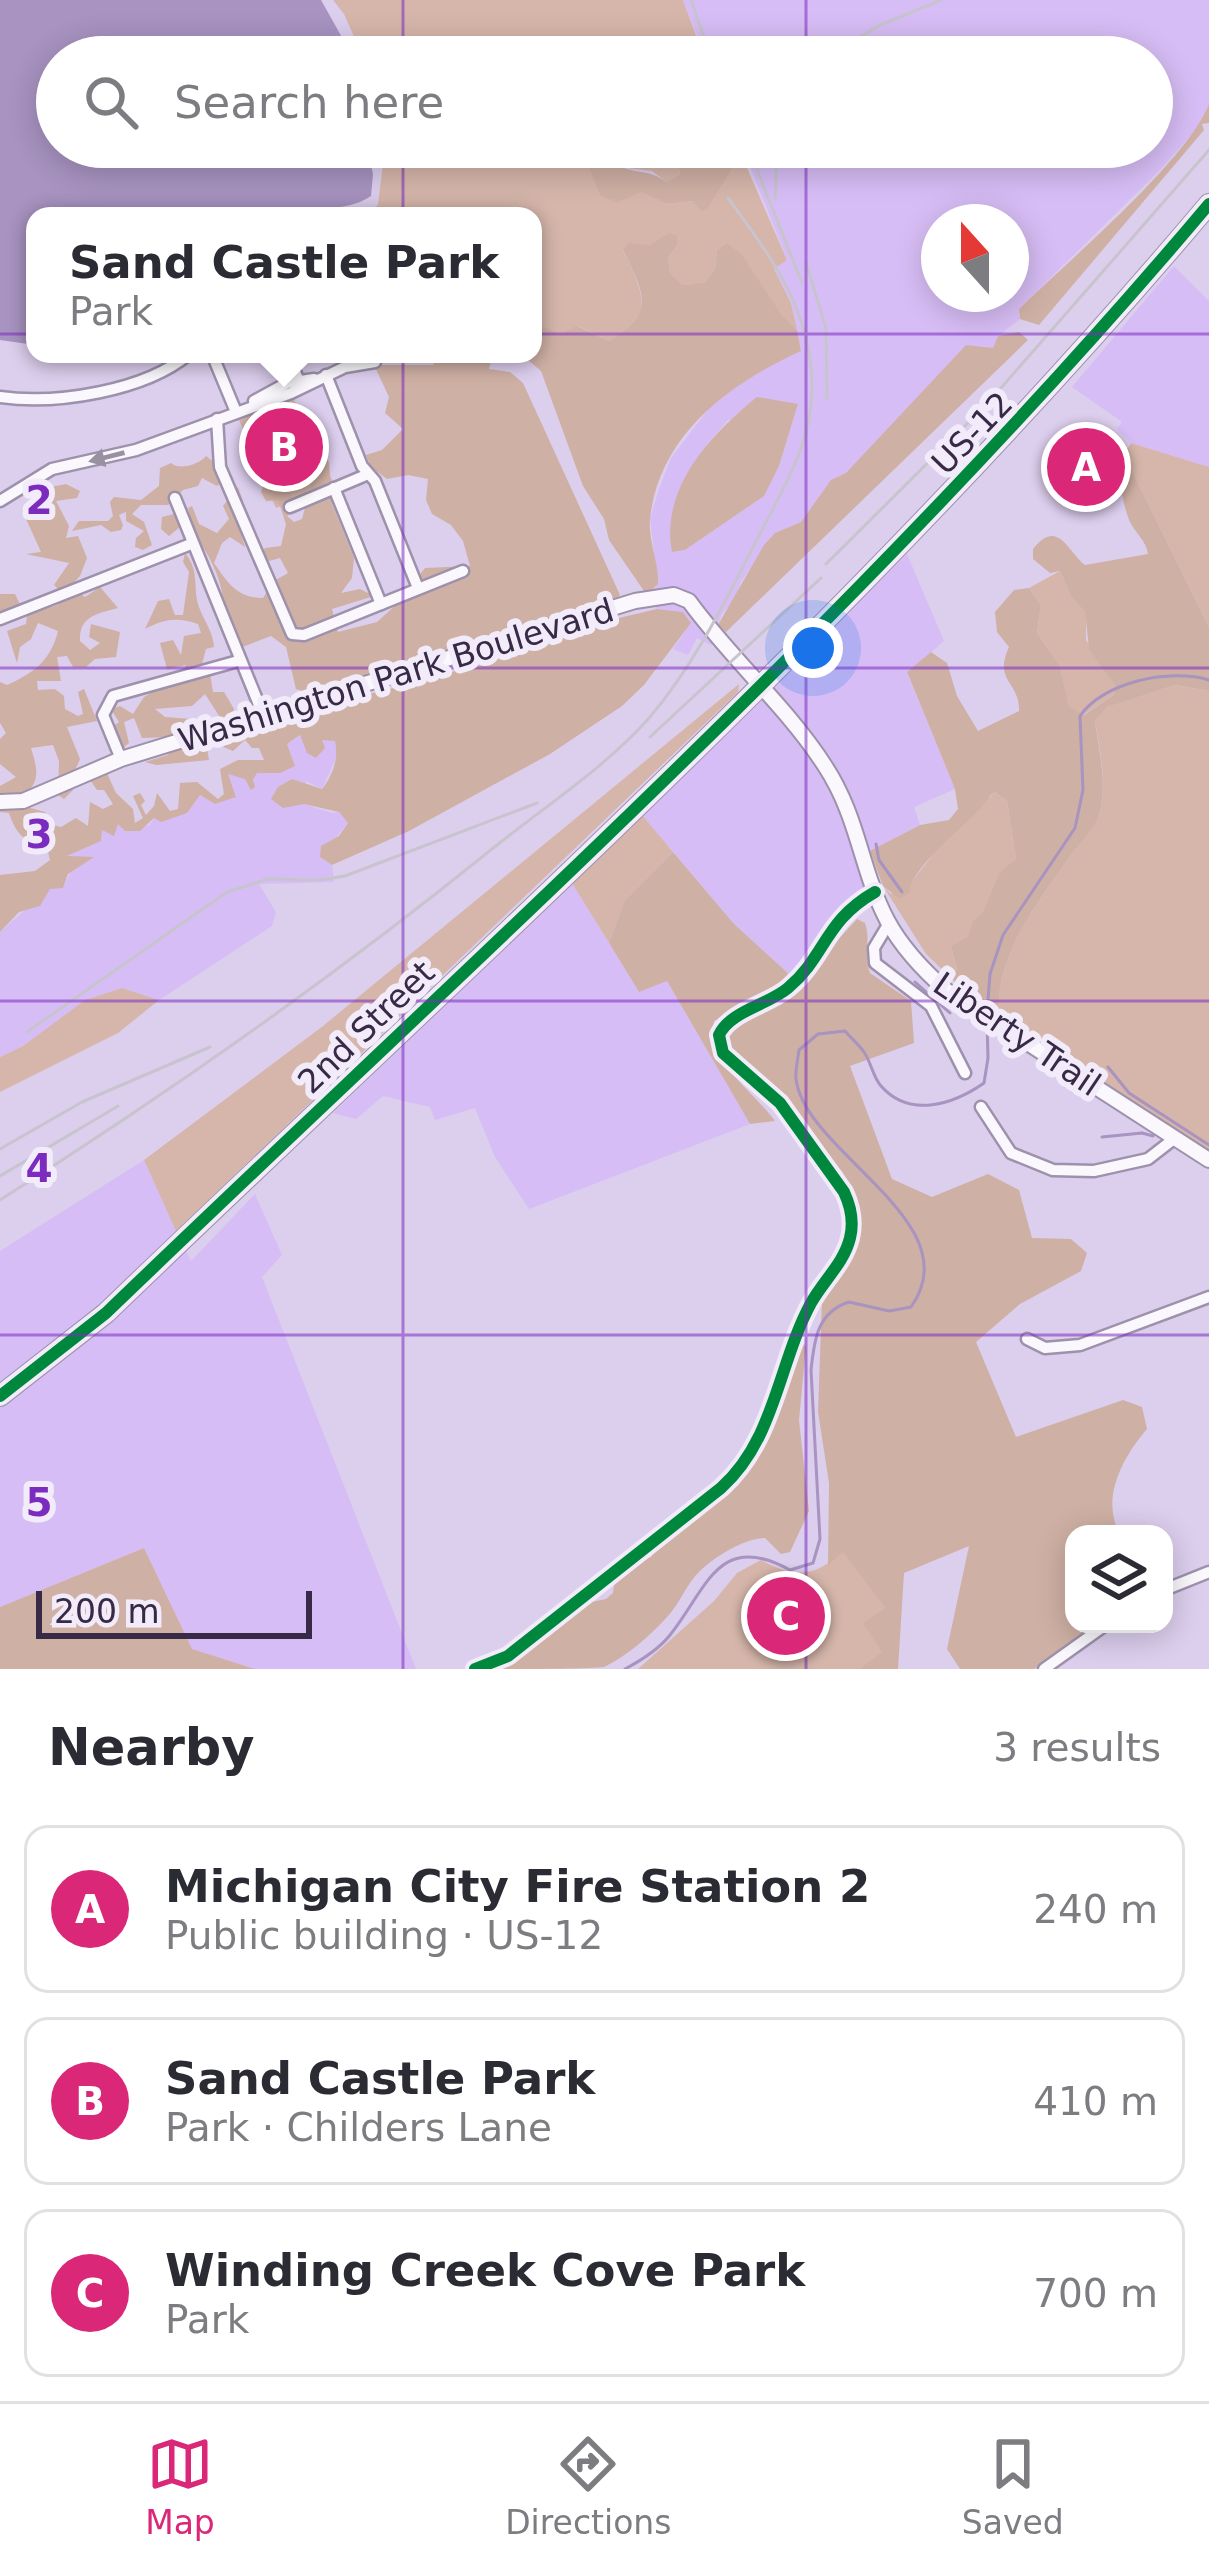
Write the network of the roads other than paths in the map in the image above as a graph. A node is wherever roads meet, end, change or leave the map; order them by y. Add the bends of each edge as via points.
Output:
1 (1209, 204) edge
2 (179, 363) edge
3 (216, 363) edge
4 (292, 363) edge
5 (358, 363) edge
6 (322, 377) junction
7 (300, 384) junction
8 (0, 397) edge
9 (236, 412) junction
10 (217, 419) junction
11 (366, 475) junction
12 (334, 488) junction
13 (175, 498) dead end
14 (0, 501) edge
15 (290, 507) dead end
16 (191, 544) junction
17 (463, 571) dead end
18 (418, 588) junction
19 (381, 604) junction
20 (0, 619) edge
21 (238, 661) junction
22 (760, 686) junction
23 (263, 717) junction
24 (121, 758) junction
25 (0, 802) edge
26 (889, 923) junction
27 (965, 1073) dead end
28 (981, 1107) dead end
29 (1175, 1138) junction
30 (1209, 1160) edge
31 (1209, 1297) edge
32 (1027, 1339) dead end
33 (0, 1396) edge
34 (1209, 1572) edge
35 (1173, 1586) edge
36 (1097, 1633) edge
37 (1061, 1664) edge
38 (1044, 1669) edge

1 - 22 main road, US-12 via 1018,425
2 - 8 street via 102,393
3 - 9 street
4 - 7 street
5 - 6 street
6 - 7 street
6 - 11 street
7 - 9 street
9 - 10 street
10 -> 14 street via 52,470
10 - 19 street via 220,466 285,626 295,636
11 - 12 street
11 - 18 street
12 - 15 street
12 - 19 street
13 - 16 street
16 - 20 street
16 - 21 street
17 - 18 street
18 - 19 street
21 - 23 street
21 - 24 street via 113,696 104,715
22 - 23 street, Washington Park Boulevard via 689,601 658,595
22 - 26 street, Liberty Trail via 851,810
22 - 33 main road, 2nd Street via 106,1312
23 - 24 street, Washington Park Boulevard
24 - 25 street, Washington Park Boulevard via 23,801
26 - 27 street via 875,963 931,1006
26 - 29 street, Liberty Trail via 947,991
28 - 29 street via 1011,1154 1054,1170 1148,1160
29 - 30 street, Liberty Trail
31 - 32 street via 1080,1345 1045,1348
34 - 35 street
36 - 37 street
37 - 38 street

